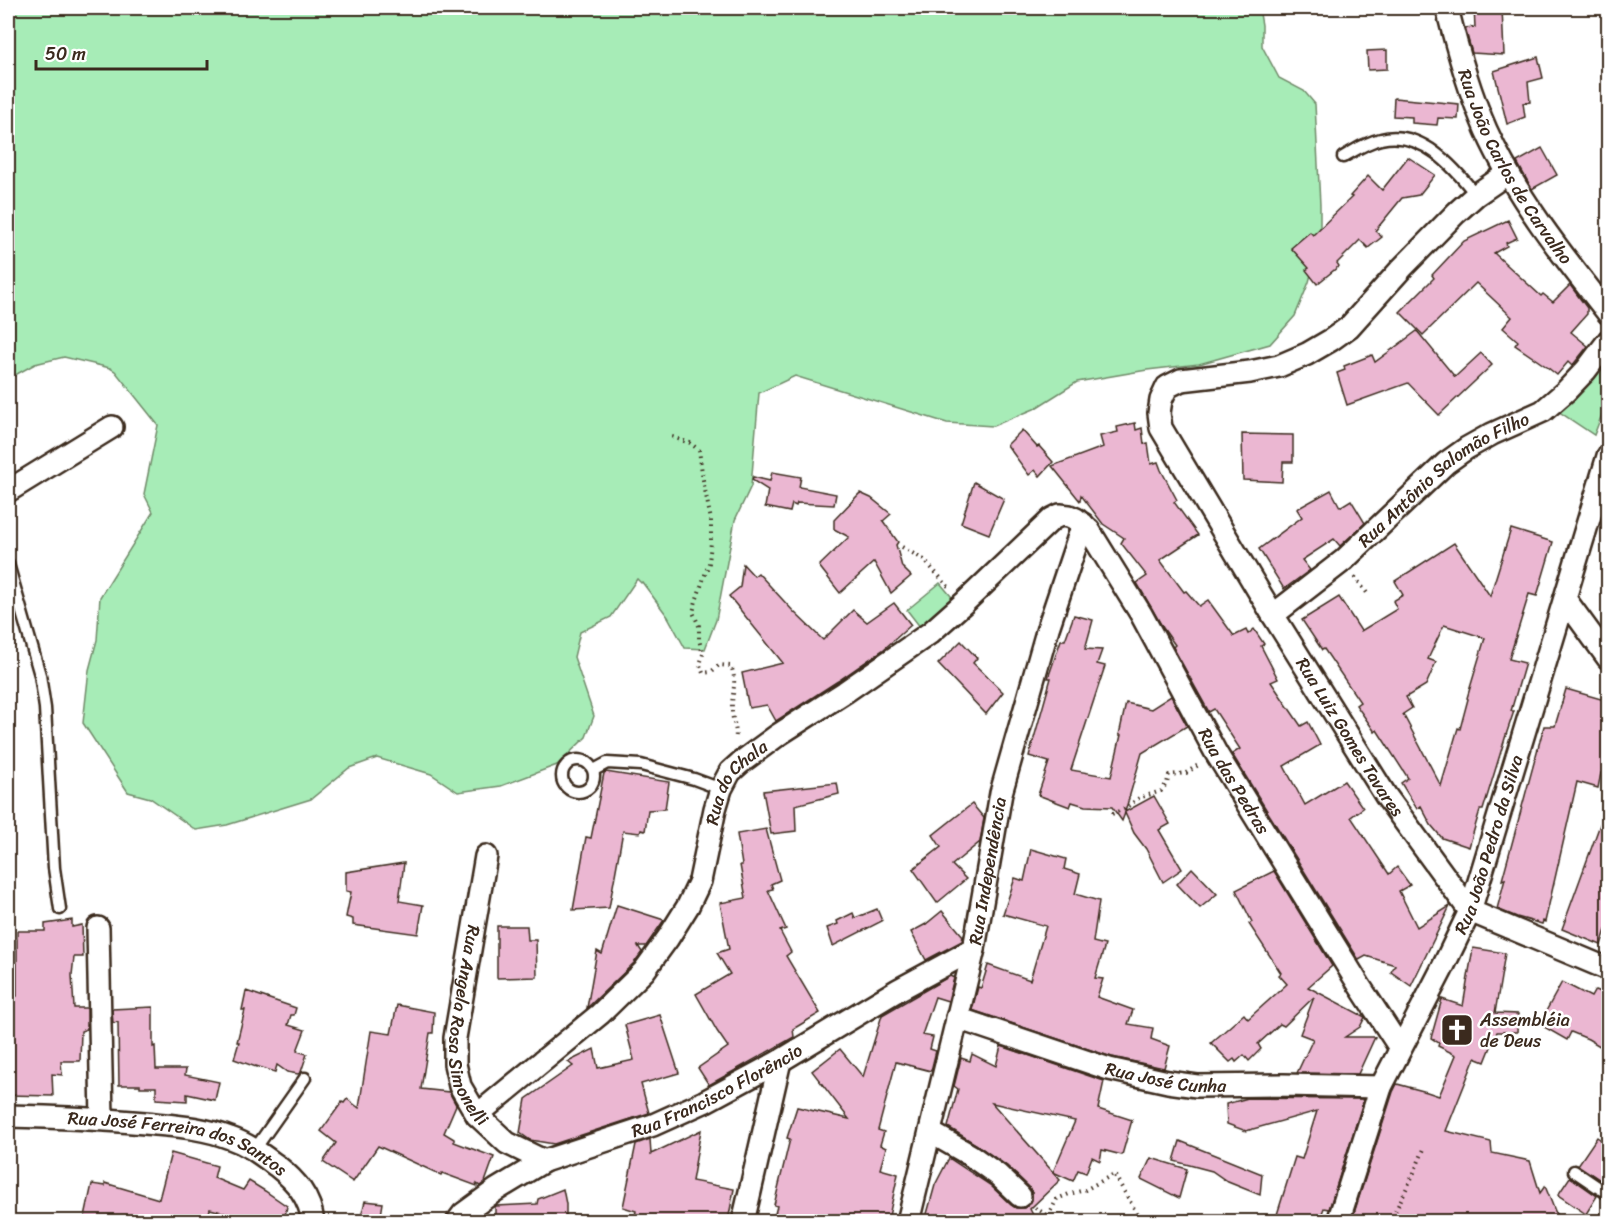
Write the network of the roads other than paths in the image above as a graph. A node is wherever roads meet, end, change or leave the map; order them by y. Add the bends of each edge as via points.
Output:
1 (1447, 8) edge
2 (1343, 157) dead end
3 (1508, 173) junction
4 (1476, 195) junction
5 (1608, 313) edge
6 (1608, 341) edge
7 (112, 427) dead end
8 (1608, 456) edge
9 (8, 491) edge
10 (1076, 520) junction
11 (8, 564) edge
12 (1565, 599) junction
13 (1273, 615) junction
14 (1608, 658) edge
15 (594, 770) dead end
16 (726, 781) junction
17 (486, 856) dead end
18 (60, 909) dead end
19 (1470, 911) junction
20 (98, 928) dead end
21 (974, 948) junction
22 (1608, 969) edge
23 (957, 1018) junction
24 (1400, 1048) junction
25 (780, 1061) junction
26 (305, 1078) dead end
27 (1381, 1087) junction
28 (477, 1115) junction
29 (8, 1116) edge
30 (102, 1119) junction
31 (930, 1132) junction
32 (255, 1149) junction
33 (544, 1161) junction
34 (1574, 1171) dead end
35 (1608, 1194) edge
36 (1020, 1196) dead end
37 (313, 1221) edge
38 (457, 1221) edge
39 (743, 1221) edge
40 (908, 1221) edge
41 (1338, 1221) edge

1 - 3 street, Rua João Carlos de Carvalho via 1469,86
2 - 4 lane via 1383,138 1405,138 1453,167
3 - 4 street
3 - 5 street, Rua João Carlos de Carvalho via 1567,261
4 - 13 street, Rua Luiz Gomes Tavares via 1349,327 1331,340 1279,366 1181,380 1167,387 1159,412 1161,428
6 - 13 street, Rua Antônio Salomão Filho via 1580,377 1543,411 1492,434 1446,463 1344,560
7 - 9 street
8 - 12 street, Rua João Pedro da Silva
10 - 16 street, Rua do Chala via 1060,515 1052,519 930,633 778,735 740,763
10 - 21 street, Rua Independência via 1001,793
10 - 24 street, Rua das Pedras via 1089,530 1141,614 1216,753
11 - 18 lane via 40,675 45,708
12 - 14 street
12 - 19 street, Rua João Pedro da Silva
13 - 19 street, Rua Luiz Gomes Tavares via 1386,796
15 - 16 lane via 607,763 641,765 694,779
16 - 28 street, Rua do Chala via 715,809 700,880 688,906 644,971 600,1014
17 - 28 street, Rua Angela Rosa Simonelli via 455,1047 460,1086
19 - 22 street
19 - 24 street, Rua João Pedro da Silva
20 - 30 street
21 - 23 street, Rua Independência
21 - 25 street, Rua Francisco Florêncio
23 - 27 street, Rua José Cunha via 1109,1069 1168,1082 1197,1086
23 - 31 street, Rua Independência
24 - 27 street, Rua João Pedro da Silva
25 - 33 street, Rua Francisco Florêncio via 653,1125
25 - 39 street
26 - 32 lane
27 - 41 street, Rua João Pedro da Silva
28 - 33 street, Rua Angela Rosa Simonelli via 507,1143
29 - 30 street, Rua José Ferreira dos Santos
30 - 32 street, Rua José Ferreira dos Santos via 196,1128
31 - 36 street via 970,1155
31 - 40 street, Rua Independência
32 - 37 street, Rua José Ferreira dos Santos via 303,1192
33 - 38 street, Rua Francisco Florêncio via 496,1190
34 - 35 lane

